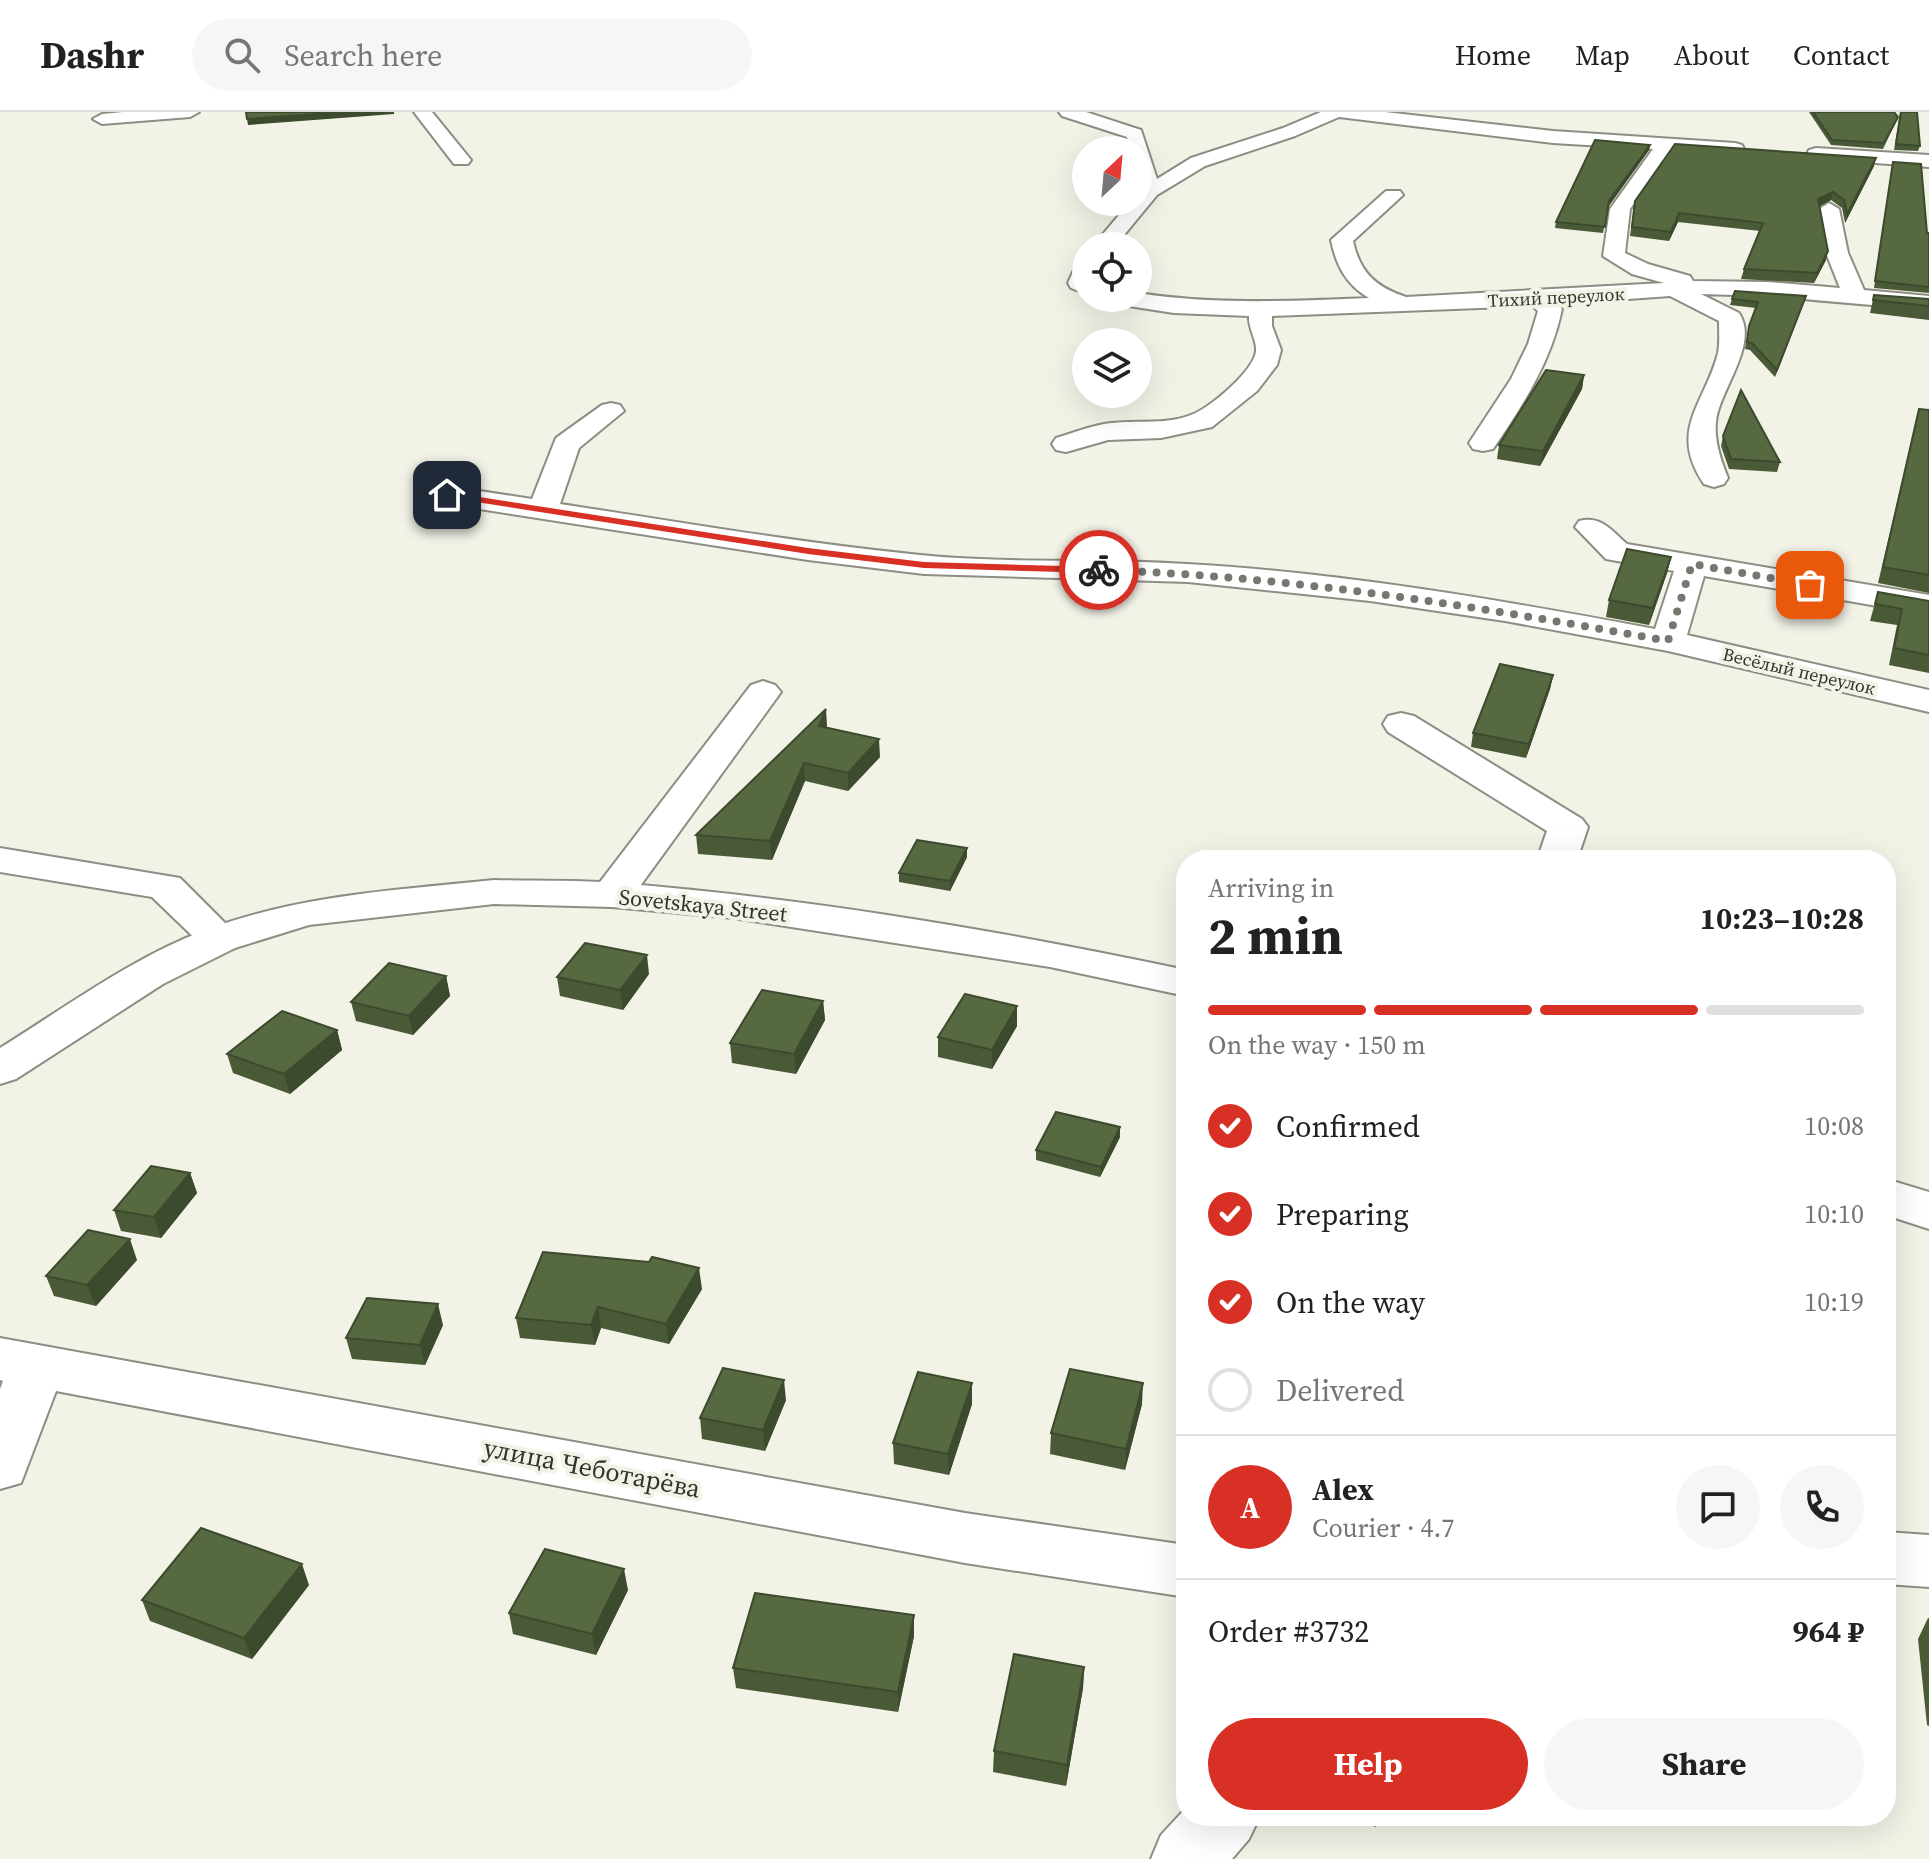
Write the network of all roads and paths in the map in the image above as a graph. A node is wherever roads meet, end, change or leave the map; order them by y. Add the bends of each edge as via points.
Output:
1 (190, 112) edge
2 (423, 112) edge
3 (1068, 112) edge
4 (1337, 112) edge
5 (102, 119) dead end
6 (1136, 136) edge
7 (1666, 145) junction
8 (1759, 151) edge
9 (1790, 153) edge
10 (461, 160) dead end
11 (1929, 161) edge
12 (1152, 190) edge
13 (1393, 195) dead end
14 (1829, 209) edge
15 (1129, 216) edge
16 (1116, 232) edge
17 (1704, 287) junction
18 (1673, 290) junction
19 (1855, 296) junction
20 (1537, 299) junction
21 (1929, 303) edge
22 (1152, 304) edge
23 (1407, 304) junction
24 (1261, 309) junction
25 (611, 411) dead end
26 (1483, 443) dead end
27 (1066, 444) dead end
28 (1714, 478) dead end
29 (447, 495) dead end
30 (543, 510) junction
31 (1590, 527) dead end
32 (1692, 564) junction
33 (1929, 605) edge
34 (1668, 641) junction
35 (763, 692) dead end
36 (1929, 701) edge
37 (1401, 724) dead end
38 (1560, 850) edge
39 (0, 860) edge
40 (612, 895) junction
41 (220, 939) junction
42 (1176, 981) edge
43 (0, 1069) edge
44 (1896, 1199) edge
45 (1929, 1211) edge
46 (18, 1362) edge
47 (0, 1466) edge
48 (1896, 1559) edge
49 (1929, 1561) edge
50 (1176, 1570) edge
51 (1216, 1826) edge
52 (1186, 1859) edge

1 - 5 street
2 - 10 street
3 - 6 street
4 - 7 street
4 - 12 street via 1198,162
7 - 8 street
7 - 17 street, Тихий переулок via 1620,209 1614,256
9 - 11 street
13 - 23 street, Тихий переулок via 1342,240 1360,284
14 - 19 street via 1837,253
15 - 16 street
17 - 18 street, Тихий переулок
17 - 19 street, Тихий переулок
18 - 20 street, Тихий переулок
18 - 28 street via 1731,318 1730,353 1702,421 1705,455
19 - 21 street, Тихий переулок
20 - 23 street, Тихий переулок
20 - 26 street via 1550,309 1548,322 1537,351
22 - 24 street, Тихий переулок
23 - 24 street, Тихий переулок
24 - 27 street via 1260,326 1269,350 1264,365 1220,409 1202,421 1161,430 1106,432
25 - 30 street via 566,444
29 - 30 street, Весёлый переулок
30 - 34 street, Весёлый переулок via 924,565 1188,573 1370,591
31 - 32 street via 1617,552
32 - 33 street
32 - 34 street
34 - 36 street, Весёлый переулок
35 - 40 street
37 - 38 street via 1568,827
39 - 41 street via 165,887
40 - 41 street, Sovetskaya Street via 494,892 375,903 304,913
40 - 42 street, Sovetskaya Street via 891,929
41 - 43 street, Sovetskaya Street via 148,975
44 - 45 street
46 - 47 street
46 - 50 street, улица Чеботарёва via 965,1538
48 - 49 street
51 - 52 street

